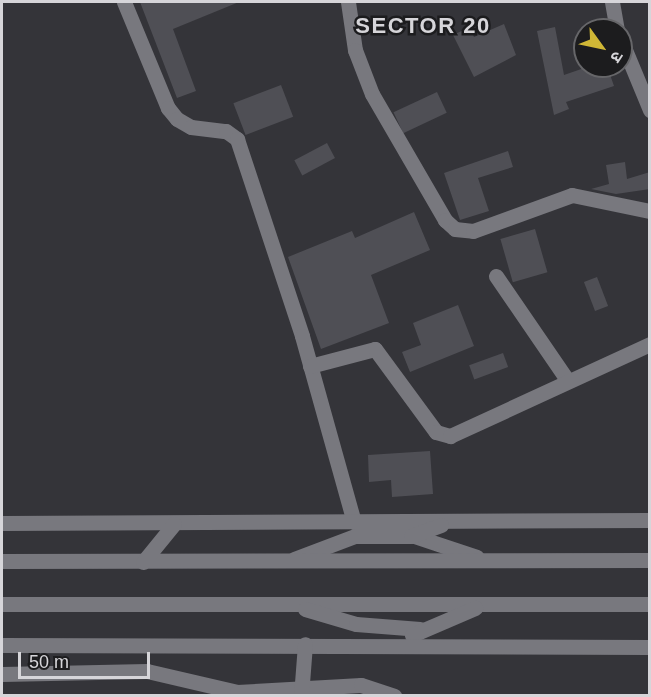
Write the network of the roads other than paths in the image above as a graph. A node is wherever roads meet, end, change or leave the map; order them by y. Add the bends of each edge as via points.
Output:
1 (124, 2) edge
2 (348, 2) edge
3 (612, 2) edge
4 (615, 18) edge
5 (633, 69) edge
6 (650, 110) edge
7 (650, 211) edge
8 (496, 276) dead end
9 (650, 344) edge
10 (310, 366) junction
11 (568, 381) junction
12 (650, 520) edge
13 (354, 522) junction
14 (451, 522) junction
15 (2, 523) edge
16 (174, 524) junction
17 (411, 536) junction
18 (486, 560) junction
19 (650, 560) edge
20 (2, 561) edge
21 (289, 561) junction
22 (143, 562) junction
23 (2, 604) edge
24 (288, 604) junction
25 (485, 604) junction
26 (650, 604) edge
27 (420, 629) junction
28 (400, 643) junction
29 (305, 644) junction
30 (2, 645) edge
31 (650, 647) edge
32 (2, 674) edge
33 (300, 693) edge
34 (394, 696) edge

1 - 10 street via 168,108 177,119 191,127 226,130 237,139
2 - 7 street via 355,50 372,94 445,220 455,229 473,231 572,195
3 - 4 street
5 - 6 street
8 - 11 street
9 - 11 street
10 - 11 street via 375,349 436,432 445,436
10 - 13 street
12 - 14 street
13 - 14 street
13 - 16 street
14 - 17 street
15 - 16 street
16 - 22 street
17 - 18 street
17 - 21 street via 355,536
18 - 19 street
18 - 21 street
20 - 22 street
21 - 22 street
23 - 24 street
24 - 25 street
24 - 27 street via 356,624
25 - 26 street
25 - 27 street
27 - 28 street
28 - 29 street
28 - 31 street
29 - 30 street
29 - 33 street
32 - 33 street via 147,671 237,692
33 - 34 street via 361,685

